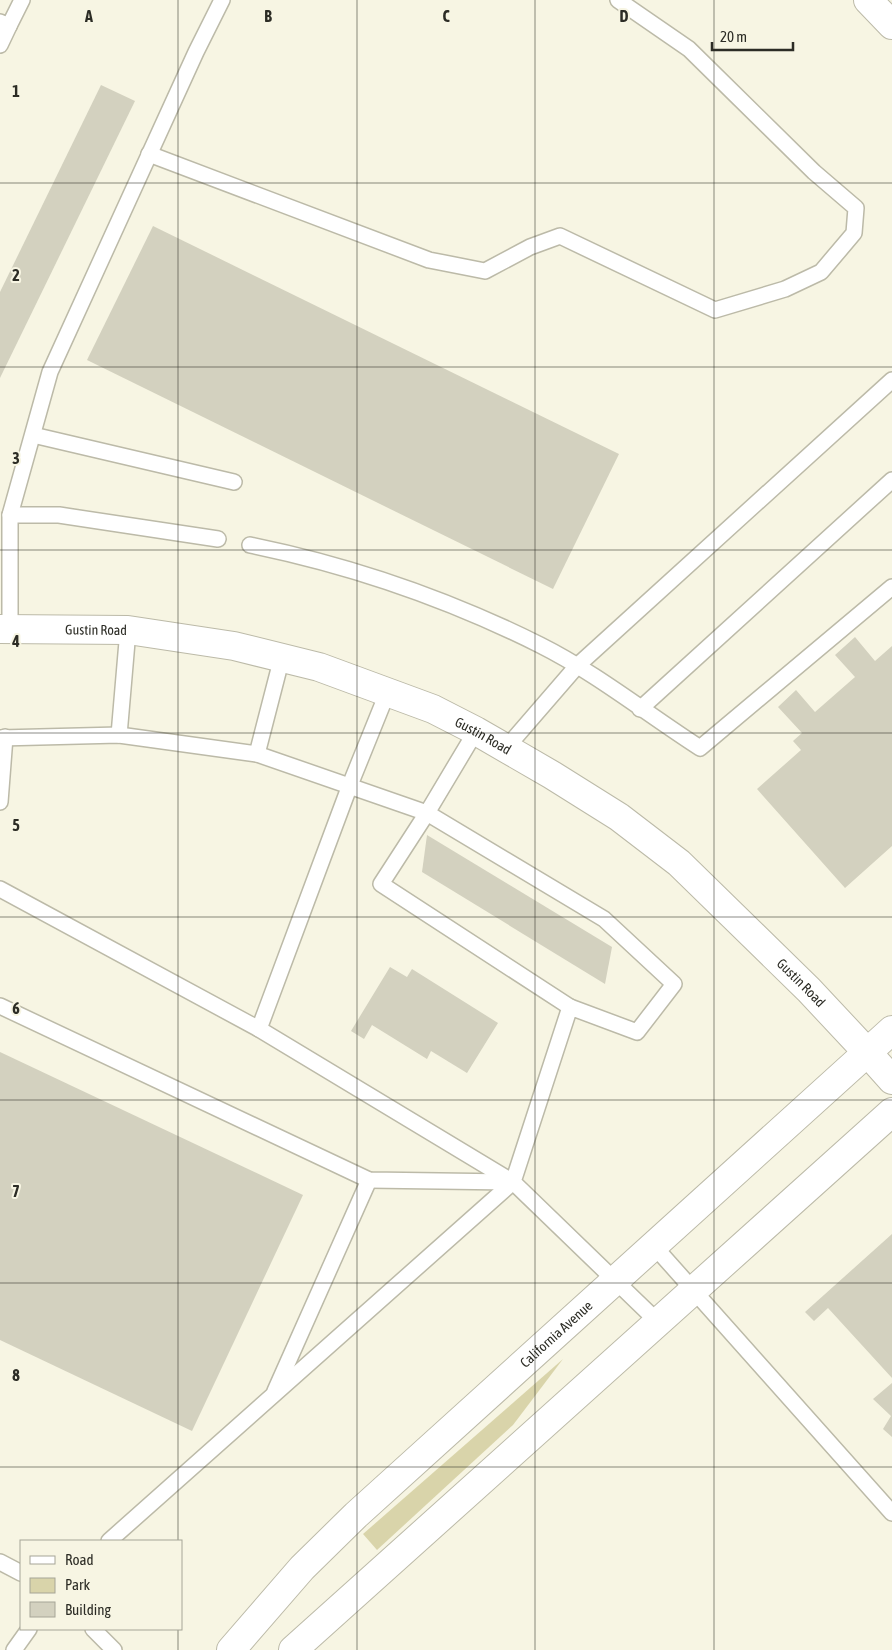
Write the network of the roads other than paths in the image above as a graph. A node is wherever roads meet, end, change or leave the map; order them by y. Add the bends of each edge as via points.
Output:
1 (22, 0) edge
2 (222, 0) edge
3 (618, 0) edge
4 (868, 0) edge
5 (5, 24) edge
6 (892, 25) edge
7 (0, 45) edge
8 (149, 154) junction
9 (891, 382) edge
10 (33, 435) junction
11 (892, 480) edge
12 (234, 482) dead end
13 (10, 515) junction
14 (218, 539) dead end
15 (250, 545) dead end
16 (892, 587) edge
17 (5, 629) edge
18 (128, 630) junction
19 (282, 657) junction
20 (577, 666) junction
21 (388, 691) junction
22 (640, 710) junction
23 (476, 731) junction
24 (119, 735) junction
25 (2, 738) edge
26 (506, 748) junction
27 (257, 754) junction
28 (350, 785) junction
29 (0, 802) edge
30 (427, 812) junction
31 (0, 889) edge
32 (0, 1006) edge
33 (570, 1007) junction
34 (259, 1029) junction
35 (892, 1030) edge
36 (867, 1052) junction
37 (892, 1080) edge
38 (892, 1112) edge
39 (369, 1180) junction
40 (513, 1182) junction
41 (654, 1246) junction
42 (616, 1280) junction
43 (694, 1289) junction
44 (658, 1322) junction
45 (272, 1395) junction
46 (892, 1513) edge
47 (110, 1540) edge
48 (0, 1562) edge
49 (20, 1572) edge
50 (28, 1630) edge
51 (94, 1630) edge
52 (14, 1650) edge
53 (114, 1650) edge
54 (231, 1650) edge
55 (293, 1650) edge

1 - 5 lane
2 - 8 lane
3 - 8 lane via 689,49 814,172 856,208 854,233 821,272 785,289 715,310 560,236 530,247 485,271 429,260
4 - 6 main road
5 - 7 lane
8 - 10 lane via 50,372
9 - 20 lane
10 - 12 lane
10 - 13 lane
11 - 22 lane
13 - 14 lane via 59,515
13 - 17 lane
15 - 20 lane via 316,558 423,593 541,646
16 - 22 lane via 700,748
17 - 18 main road, Gustin Road
18 - 19 main road, Gustin Road via 234,646
18 - 24 lane
19 - 21 main road, Gustin Road
19 - 27 lane
20 - 22 lane
20 - 26 lane
21 - 23 main road, Gustin Road
21 - 28 lane
23 - 26 main road, Gustin Road
23 - 30 lane
24 - 25 lane
24 - 27 lane
25 - 29 lane
26 - 36 main road, Gustin Road via 618,817 679,863 809,990
27 - 28 lane
28 - 30 lane
28 - 34 lane
30 - 33 lane via 381,884
30 - 33 lane via 604,919 674,984 637,1032
31 - 34 lane
32 - 39 lane
33 - 40 lane
34 - 40 lane
35 - 36 main road, California Avenue
36 - 37 main road, Gustin Road
36 - 41 main road, California Avenue
38 - 43 main road
39 - 40 lane
39 - 45 lane
40 - 42 lane
40 - 45 lane
41 - 42 main road, California Avenue
41 - 43 lane
42 - 44 lane
42 - 54 main road, California Avenue via 320,1550 270,1602
43 - 44 main road
43 - 46 lane
44 - 55 main road
45 - 47 lane
48 - 49 lane
50 - 52 lane
51 - 53 lane

